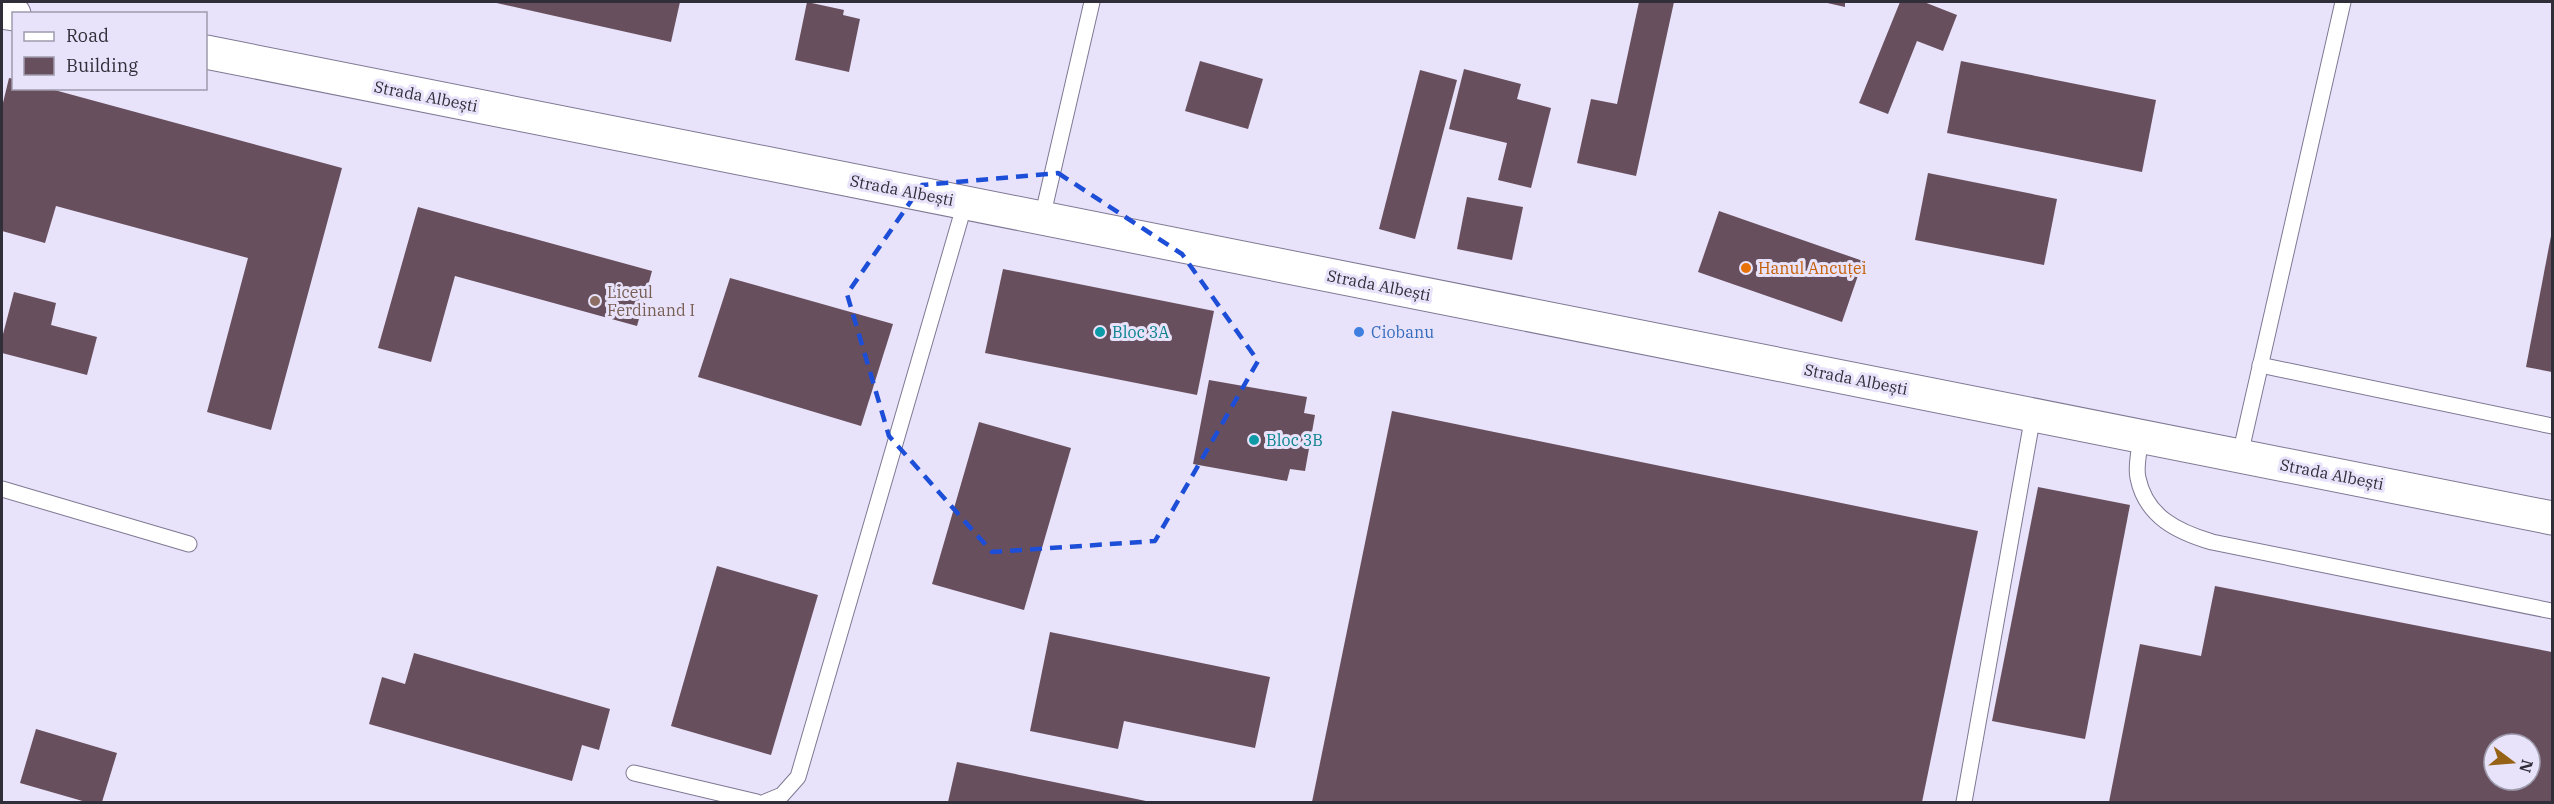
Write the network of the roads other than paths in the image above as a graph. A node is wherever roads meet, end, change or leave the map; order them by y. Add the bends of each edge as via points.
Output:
1 (1092, 2) edge
2 (2343, 2) edge
3 (207, 52) edge
4 (965, 202) junction
5 (1042, 218) junction
6 (2260, 365) junction
7 (2033, 415) junction
8 (2553, 426) edge
9 (2141, 436) junction
10 (2240, 455) junction
11 (2, 489) edge
12 (2553, 518) edge
13 (189, 544) dead end
14 (2553, 611) edge
15 (634, 773) dead end
16 (757, 802) edge
17 (765, 802) edge
18 (1964, 802) edge

1 - 5 lane
2 - 6 lane
3 - 4 main road, Strada Albești
4 - 5 main road, Strada Albești
4 - 17 lane via 798,777 782,795
5 - 7 main road, Strada Albești
6 - 8 lane
6 - 10 lane
7 - 9 main road, Strada Albești
7 - 18 lane
9 - 10 main road, Strada Albești
9 - 14 lane via 2138,477 2152,510 2182,533
10 - 12 main road, Strada Albești
11 - 13 lane
15 - 16 lane

